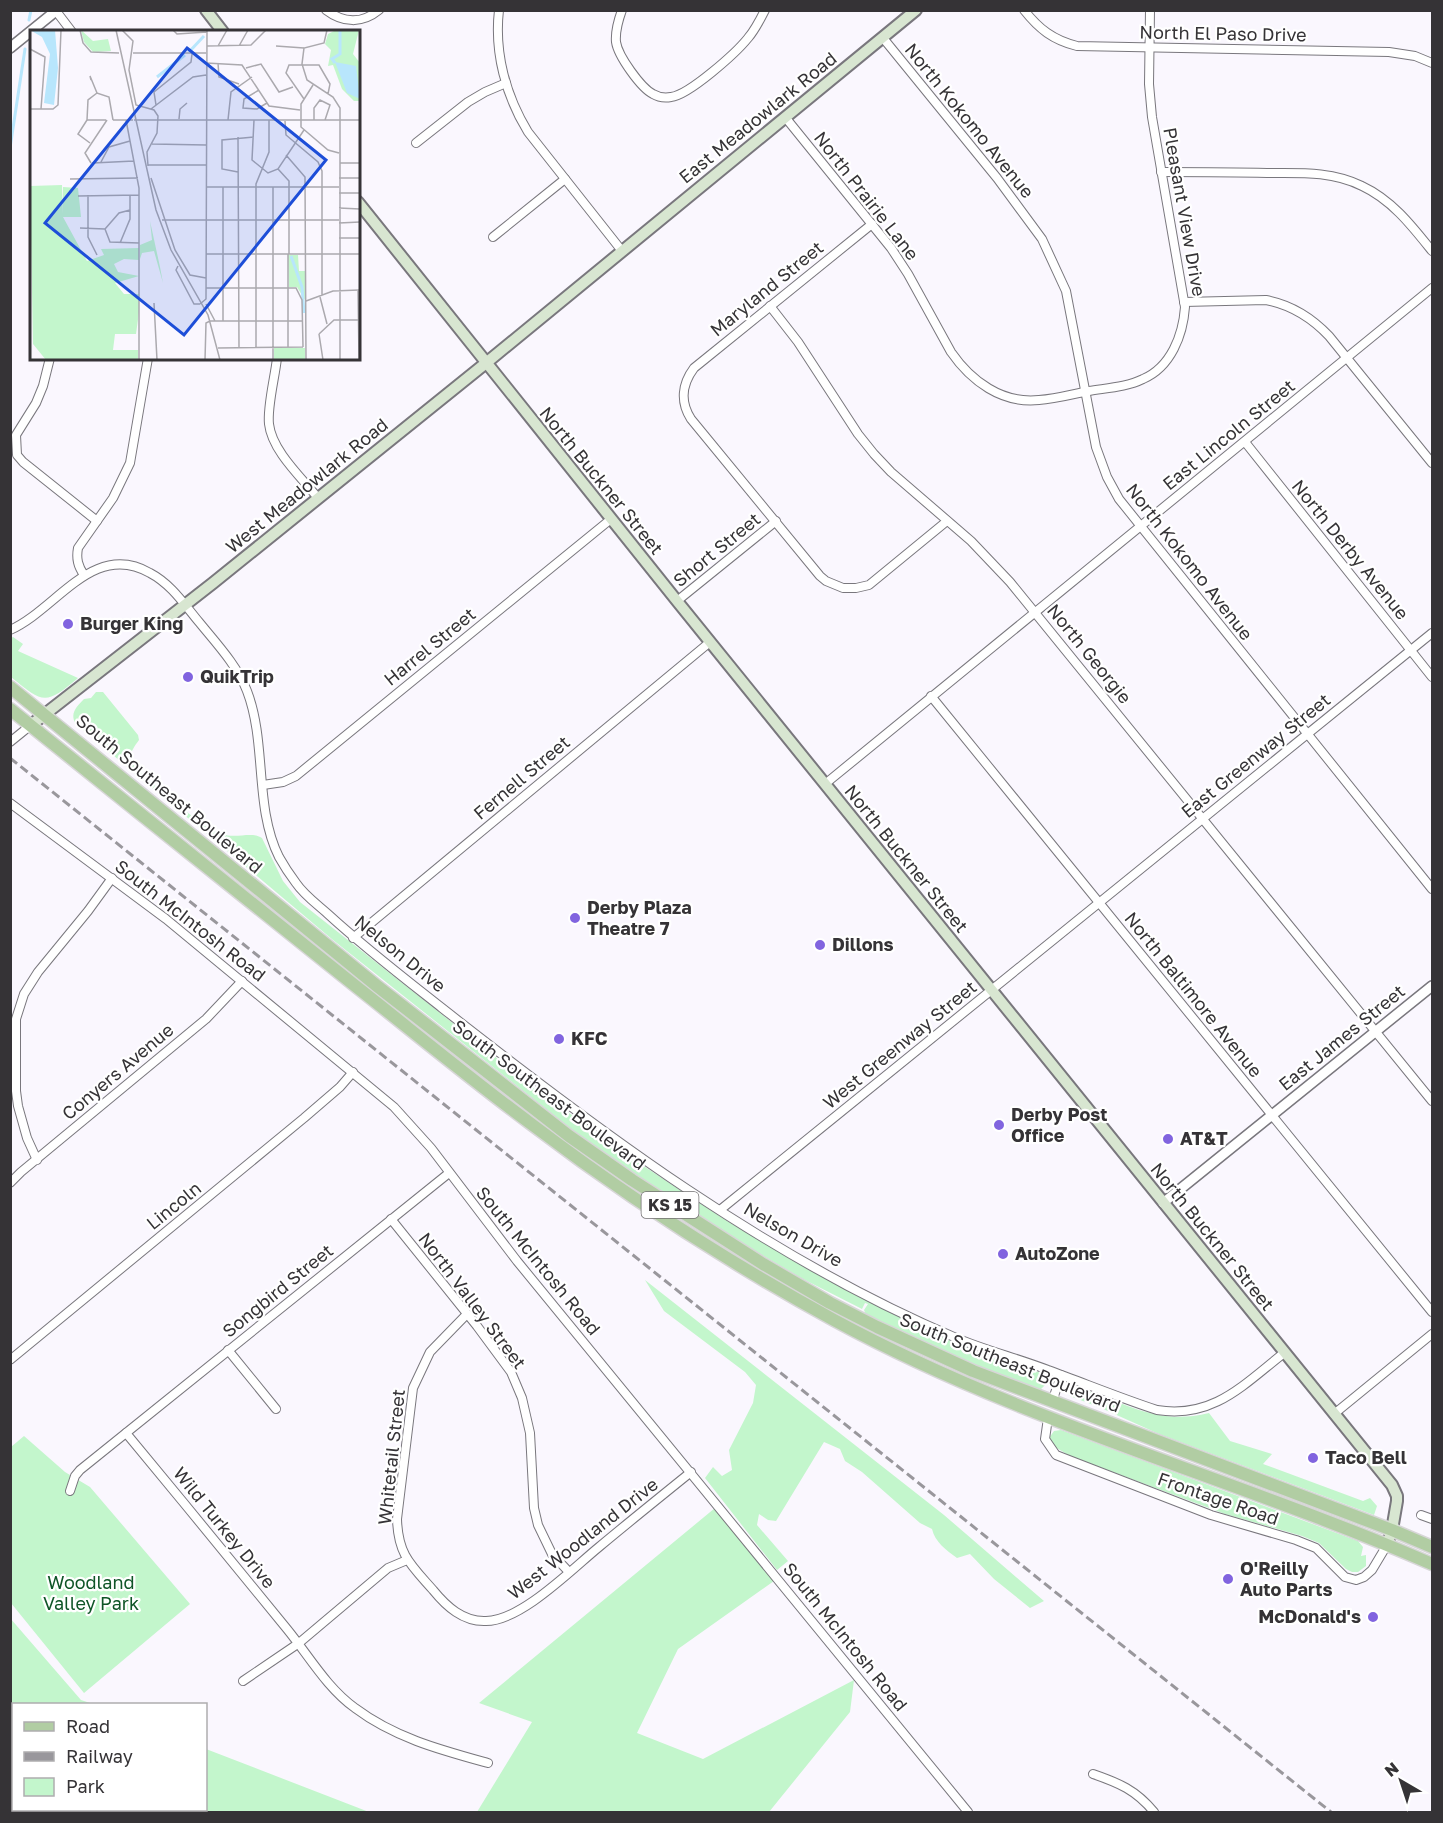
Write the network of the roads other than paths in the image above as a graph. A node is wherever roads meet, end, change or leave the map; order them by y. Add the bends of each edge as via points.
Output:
1 (206, 10) edge
2 (326, 10) edge
3 (379, 10) edge
4 (499, 10) edge
5 (622, 10) edge
6 (765, 10) edge
7 (916, 10) edge
8 (1024, 10) edge
9 (1150, 10) edge
10 (56, 11) edge
11 (32, 30) edge
12 (70, 30) edge
13 (221, 30) edge
14 (30, 32) edge
15 (883, 38) junction
16 (10, 48) edge
17 (1150, 48) junction
18 (1432, 63) edge
19 (506, 83) junction
20 (785, 117) junction
21 (416, 143) dead end
22 (1161, 172) junction
23 (565, 179) junction
24 (360, 205) edge
25 (872, 224) junction
26 (493, 237) dead end
27 (622, 251) junction
28 (1432, 251) edge
29 (1432, 288) edge
30 (1184, 302) junction
31 (770, 306) junction
32 (1347, 358) junction
33 (50, 360) edge
34 (148, 360) edge
35 (277, 360) edge
36 (486, 363) junction
37 (1086, 392) junction
38 (1245, 442) junction
39 (1432, 463) edge
40 (318, 498) junction
41 (611, 519) junction
42 (97, 521) junction
43 (947, 521) junction
44 (776, 522) junction
45 (1140, 527) junction
46 (84, 575) junction
47 (677, 601) junction
48 (185, 606) junction
49 (1035, 612) junction
50 (10, 630) edge
51 (1432, 633) edge
52 (710, 642) junction
53 (1412, 650) junction
54 (1432, 676) edge
55 (10, 687) edge
56 (931, 696) junction
57 (10, 709) edge
58 (45, 715) junction
59 (32, 725) junction
60 (1307, 734) junction
61 (10, 742) edge
62 (262, 784) junction
63 (825, 784) junction
64 (10, 803) edge
65 (1203, 818) junction
66 (112, 878) junction
67 (1432, 889) edge
68 (1099, 902) junction
69 (353, 938) junction
70 (242, 981) junction
71 (1432, 986) edge
72 (991, 990) junction
73 (1376, 1031) junction
74 (353, 1072) junction
75 (1432, 1101) edge
76 (1272, 1116) junction
77 (37, 1160) junction
78 (449, 1173) junction
79 (10, 1183) edge
80 (1164, 1203) junction
81 (720, 1210) junction
82 (391, 1219) junction
83 (1432, 1312) edge
84 (467, 1314) junction
85 (1432, 1334) edge
86 (228, 1350) junction
87 (1284, 1353) junction
88 (10, 1360) edge
89 (1061, 1375) junction
90 (993, 1396) junction
91 (1053, 1402) junction
92 (276, 1409) dead end
93 (1334, 1414) junction
94 (1048, 1418) junction
95 (1112, 1424) junction
96 (126, 1432) junction
97 (691, 1472) junction
98 (70, 1491) dead end
99 (1421, 1515) dead end
100 (1432, 1519) edge
101 (1392, 1530) junction
102 (1386, 1545) junction
103 (1432, 1547) edge
104 (407, 1560) junction
105 (1432, 1564) edge
106 (569, 1572) junction
107 (299, 1643) junction
108 (243, 1681) dead end
109 (488, 1763) dead end
110 (1093, 1774) dead end
111 (968, 1812) edge
112 (1154, 1812) edge

1 - 13 main road
2 - 3 street via 343,20 360,21
4 - 19 street via 498,38
5 - 6 street via 615,33 623,60 650,92 669,97 684,93 726,60 749,37
7 - 15 main road, East Meadowlark Road
8 - 17 street, North El Paso Drive via 1044,32 1065,43
9 - 17 street, Pleasant View Drive
10 - 11 street
10 - 12 street
14 - 16 street
15 - 20 main road, East Meadowlark Road
15 - 37 street, North Kokomo Avenue via 1042,239 1066,291
17 - 18 street, North El Paso Drive via 1389,52
17 - 22 street, Pleasant View Drive via 1150,95
19 - 21 street via 468,102
19 - 23 street via 528,132
20 - 25 street, North Prairie Lane
20 - 27 main road, East Meadowlark Road
22 - 28 street via 1341,177 1386,200
22 - 30 street, Pleasant View Drive
23 - 26 street
23 - 27 street
24 - 36 main road, North Buckner Street
25 - 31 street, Maryland Street
25 - 37 street, North Prairie Lane via 908,274 951,352 975,380 999,394 1024,400
27 - 36 main road, West Meadowlark Road
29 - 32 street, East Lincoln Street
30 - 32 street via 1278,303 1318,324
30 - 37 street, Pleasant View Drive via 1180,336 1162,366 1143,380
31 - 43 street, North Georgie via 874,454
31 - 44 street, Maryland Street via 694,368 683,393 691,419
32 - 38 street, East Lincoln Street
32 - 39 street
33 - 42 street via 36,404 16,435 17,455
34 - 42 street via 130,463
35 - 40 street via 269,424 287,460
36 - 40 main road, West Meadowlark Road
36 - 41 main road, North Buckner Street
37 - 45 street, North Kokomo Avenue via 1101,464 1114,492
38 - 45 street, East Lincoln Street
38 - 53 street, North Derby Avenue
40 - 48 main road, West Meadowlark Road
41 - 47 main road, North Buckner Street
41 - 62 street, Harrel Street via 296,776
42 - 46 street via 77,555
43 - 44 street via 868,585 856,588 826,581
43 - 49 street, North Georgie via 992,562
44 - 47 street, Short Street
45 - 49 street, East Lincoln Street
45 - 60 street, North Kokomo Avenue
46 - 48 street, Nelson Drive via 108,566 132,565 161,580
46 - 50 street, Nelson Drive
47 - 52 main road, North Buckner Street
48 - 58 main road, West Meadowlark Road
48 - 62 street, Nelson Drive via 234,665 247,691 256,725
49 - 56 street, East Lincoln Street
49 - 65 street, North Georgie
51 - 53 street, East Greenway Street
52 - 63 main road, North Buckner Street
52 - 69 street, Fernell Street
53 - 54 street, North Derby Avenue
53 - 60 street, East Greenway Street
55 - 58 main road, South Southeast Boulevard / KS 15
56 - 63 street, East Lincoln Street
56 - 68 street, North Baltimore Avenue
57 - 59 main road, South Southeast Boulevard / KS 15
58 - 59 main road, West Meadowlark Road
58 - 91 main road, South Southeast Boulevard / KS 15 via 412,1014 568,1136 632,1180 830,1303 934,1354
59 - 61 street, West Meadowlark Road
59 - 90 main road, South Southeast Boulevard / KS 15 via 495,1096 607,1179 806,1304 902,1355
60 - 65 street, East Greenway Street
60 - 67 street, North Kokomo Avenue
62 - 69 street, Nelson Drive via 278,856 299,888
63 - 72 main road, North Buckner Street
64 - 66 street, South McIntosh Road
65 - 68 street, East Greenway Street
65 - 73 street, North Georgie
66 - 70 street, South McIntosh Road
66 - 77 street via 38,972 24,994 16,1019 17,1102
68 - 72 street, West Greenway Street
68 - 76 street, North Baltimore Avenue
69 - 81 street, Nelson Drive via 592,1124
70 - 74 street, South McIntosh Road
70 - 77 street, Conyers Avenue via 206,1018
71 - 73 street, East James Street
72 - 80 main road, North Buckner Street
72 - 81 street, West Greenway Street
73 - 75 street, North Georgie
73 - 76 street, East James Street
74 - 78 street, South McIntosh Road via 394,1107
74 - 88 street, Lincoln via 304,1118
76 - 80 street, East James Street
76 - 83 street, North Baltimore Avenue
77 - 79 street, Conyers Avenue
78 - 82 street, Songbird Street
78 - 97 street, South McIntosh Road
80 - 87 main road, North Buckner Street
81 - 89 street, Nelson Drive via 916,1319
82 - 84 street, North Valley Street
82 - 86 street, Songbird Street
84 - 104 street, Whitetail Street via 430,1352 413,1388 397,1519 399,1541
84 - 106 street, North Valley Street via 511,1372 522,1398 530,1433 538,1525 552,1554
85 - 93 street
86 - 92 street
86 - 96 street, Songbird Street
87 - 89 street, Nelson Drive via 1233,1393 1196,1410 1157,1410
87 - 93 main road, North Buckner Street
89 - 91 street
90 - 91 main road via 1010,1394 1040,1406
90 - 94 main road, South Southeast Boulevard / KS 15
91 - 95 main road, South Southeast Boulevard / KS 15
93 - 101 main road, North Buckner Street via 1392,1485 1397,1496
94 - 95 main road via 1064,1415 1099,1427
94 - 102 main road, South Southeast Boulevard / KS 15
94 - 102 street, Frontage Road via 1045,1439 1056,1455 1211,1515 1316,1548 1345,1577 1364,1577
95 - 101 main road, South Southeast Boulevard / KS 15
96 - 98 street, Songbird Street via 80,1470
96 - 107 street, Wild Turkey Drive
97 - 106 street, West Woodland Drive
97 - 111 street, South McIntosh Road
99 - 100 street
101 - 102 main road, North Buckner Street
101 - 103 main road, South Southeast Boulevard / KS 15
102 - 105 main road, South Southeast Boulevard / KS 15
104 - 106 street, West Woodland Drive via 445,1605 470,1619 486,1621 509,1616
104 - 107 street via 388,1568
107 - 108 street
107 - 109 street, Wild Turkey Drive via 353,1708 414,1742
110 - 112 street via 1123,1785

